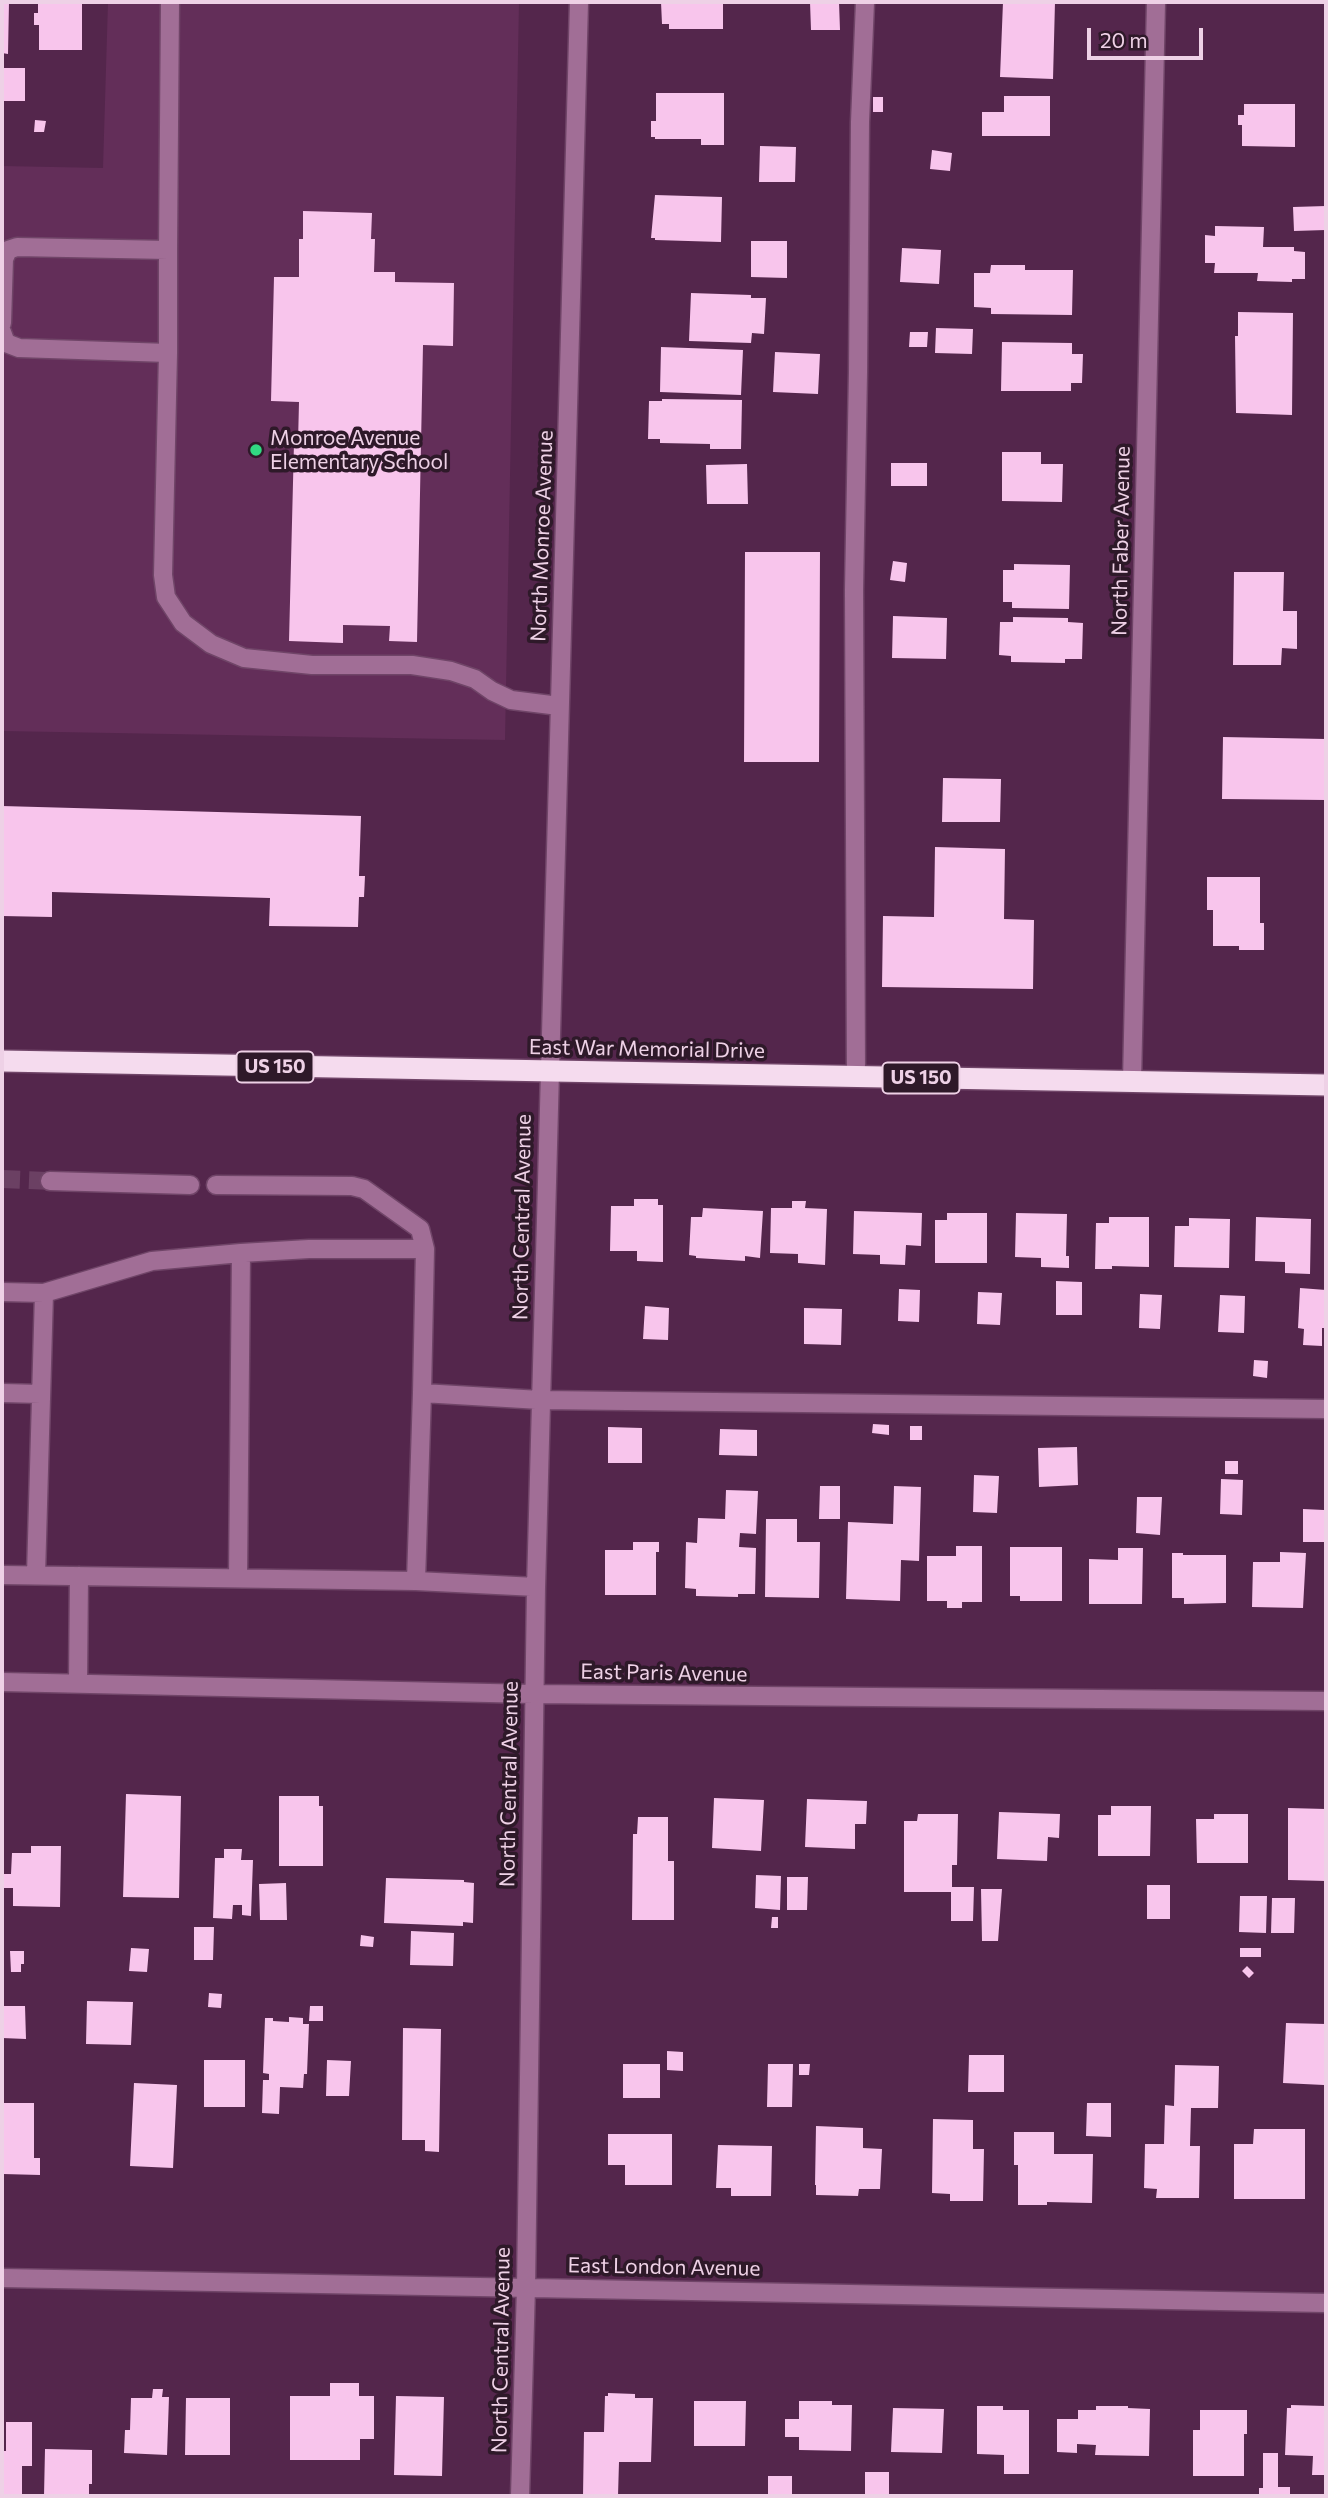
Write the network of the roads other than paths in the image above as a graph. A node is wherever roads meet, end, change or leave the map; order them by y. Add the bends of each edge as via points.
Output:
1 (170, 2) edge
2 (579, 2) edge
3 (865, 2) edge
4 (1156, 2) edge
5 (168, 250) junction
6 (2, 323) edge
7 (2, 332) edge
8 (168, 353) junction
9 (559, 706) junction
10 (2, 1061) edge
11 (549, 1072) junction
12 (856, 1077) junction
13 (1132, 1081) junction
14 (1326, 1084) edge
15 (50, 1181) tunnel mouth
16 (190, 1185) dead end
17 (216, 1185) dead end
18 (425, 1249) junction
19 (242, 1253) junction
20 (2, 1292) edge
21 (44, 1293) junction
22 (2, 1393) edge
23 (422, 1393) junction
24 (41, 1394) junction
25 (540, 1400) junction
26 (1326, 1409) edge
27 (2, 1574) edge
28 (36, 1575) junction
29 (79, 1576) junction
30 (237, 1578) junction
31 (416, 1581) junction
32 (536, 1587) junction
33 (2, 1682) edge
34 (78, 1683) junction
35 (533, 1694) junction
36 (1326, 1701) edge
37 (2, 2278) edge
38 (526, 2287) junction
39 (1326, 2303) edge
40 (520, 2496) edge

1 - 5 street
2 - 9 street, North Monroe Avenue
3 - 12 street via 853,590
4 - 13 street, North Faber Avenue
5 - 6 street via 8,250
5 - 8 street
7 - 8 street via 6,343 19,348
8 - 9 street via 163,575 166,597 183,623 211,644 244,657 312,664 412,664 475,679 511,701
9 - 11 street, North Monroe Avenue
10 - 11 highway, East War Memorial Drive / US 150
11 - 12 highway, East War Memorial Drive / US 150
11 - 25 street, North Central Avenue
12 - 13 highway, East War Memorial Drive / US 150
13 - 14 highway, East War Memorial Drive / US 150
15 - 16 street
17 - 18 street via 364,1189 421,1229
18 - 19 street
18 - 23 street
19 - 21 street via 152,1261
19 - 30 street
20 - 21 street
21 - 24 street
22 - 24 street
23 - 25 street
23 - 31 street
24 - 28 street
25 - 26 street
25 - 32 street, North Central Avenue
27 - 28 street
28 - 29 street
29 - 30 street
29 - 34 street
30 - 31 street
31 - 32 street
32 - 35 street, North Central Avenue
33 - 34 street, East Paris Avenue
34 - 35 street, East Paris Avenue
35 - 36 street, East Paris Avenue
35 - 38 street, North Central Avenue
37 - 38 street, East London Avenue
38 - 39 street, East London Avenue
38 - 40 street, North Central Avenue

